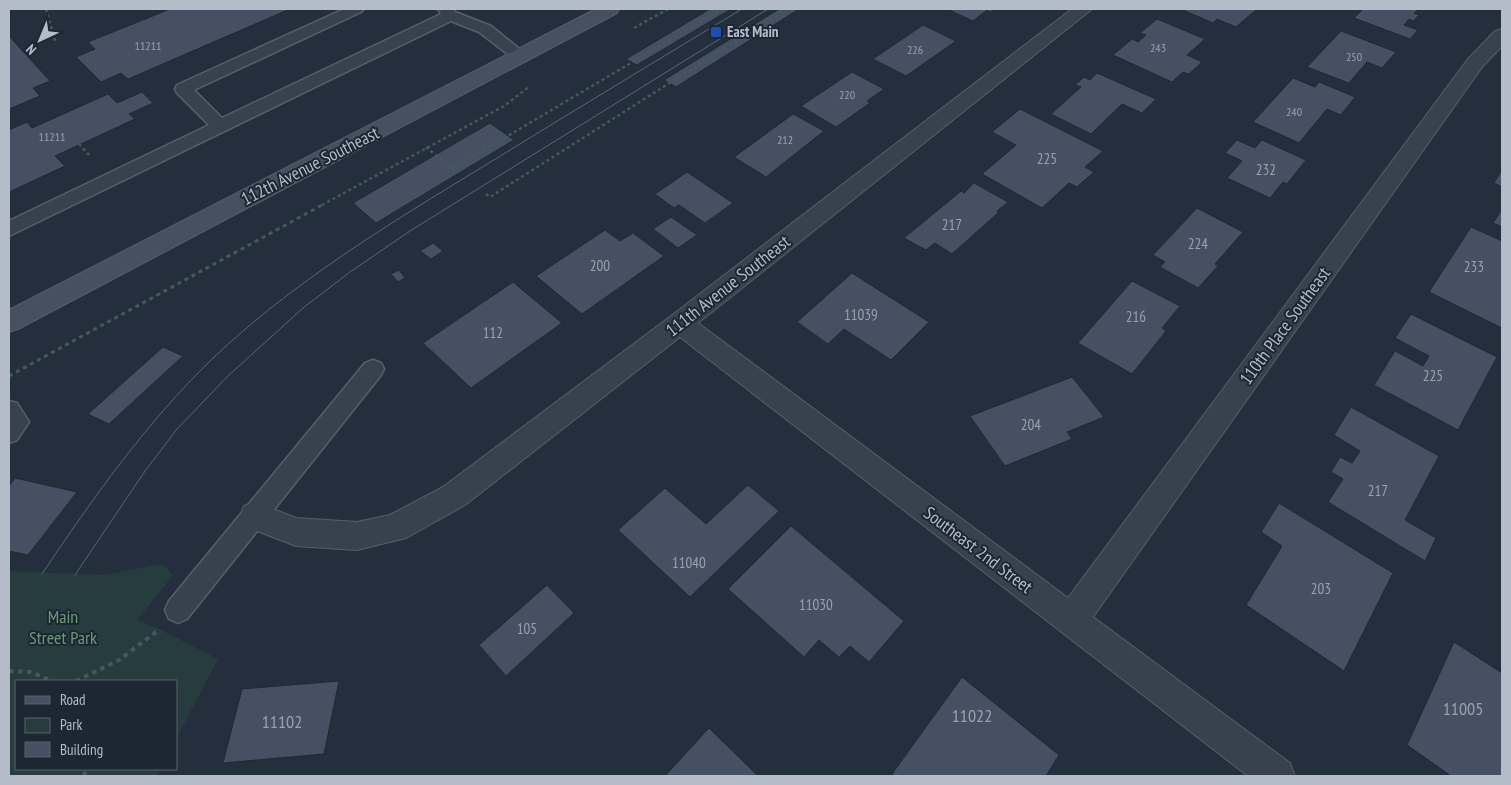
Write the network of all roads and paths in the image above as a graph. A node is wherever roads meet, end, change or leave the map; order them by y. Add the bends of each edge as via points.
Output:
1 (46, 9) edge
2 (356, 9) edge
3 (668, 9) edge
4 (722, 9) edge
5 (786, 9) edge
6 (1083, 9) edge
7 (606, 10) edge
8 (448, 12) edge
9 (625, 32) dead end
10 (1502, 34) edge
11 (56, 44) dead end
12 (520, 56) junction
13 (534, 84) dead end
14 (221, 127) junction
15 (426, 147) junction
16 (452, 169) junction
17 (457, 173) dead end
18 (486, 194) dead end
19 (9, 229) edge
20 (9, 322) edge
21 (680, 323) junction
22 (373, 369) dead end
23 (9, 376) edge
24 (9, 410) edge
25 (9, 433) edge
26 (255, 516) junction
27 (178, 610) joint
28 (1071, 621) junction
29 (9, 671) edge
30 (50, 680) edge
31 (78, 680) edge
32 (1277, 776) edge

1 - 11 path
2 - 14 lane via 183,89
3 - 9 path
4 - 16 path
5 - 18 path via 490,196
6 - 21 street, 111th Avenue Southeast
7 - 12 main road, 112th Avenue Southeast
8 - 12 lane via 485,29
8 - 14 lane
10 - 28 street, 110th Place Southeast via 1475,63
12 - 20 main road, 112th Avenue Southeast
13 - 15 path via 504,106
14 - 19 lane
15 - 16 path
15 - 23 path
16 - 17 path
21 - 26 street, 111th Avenue Southeast via 454,496 395,528 357,536 296,532
21 - 28 street, Southeast 2nd Street
22 - 26 lane
24 - 25 lane via 17,422
26 - 27 lane
27 - 31 path via 133,652
28 - 32 street, Southeast 2nd Street
29 - 30 path via 31,672

